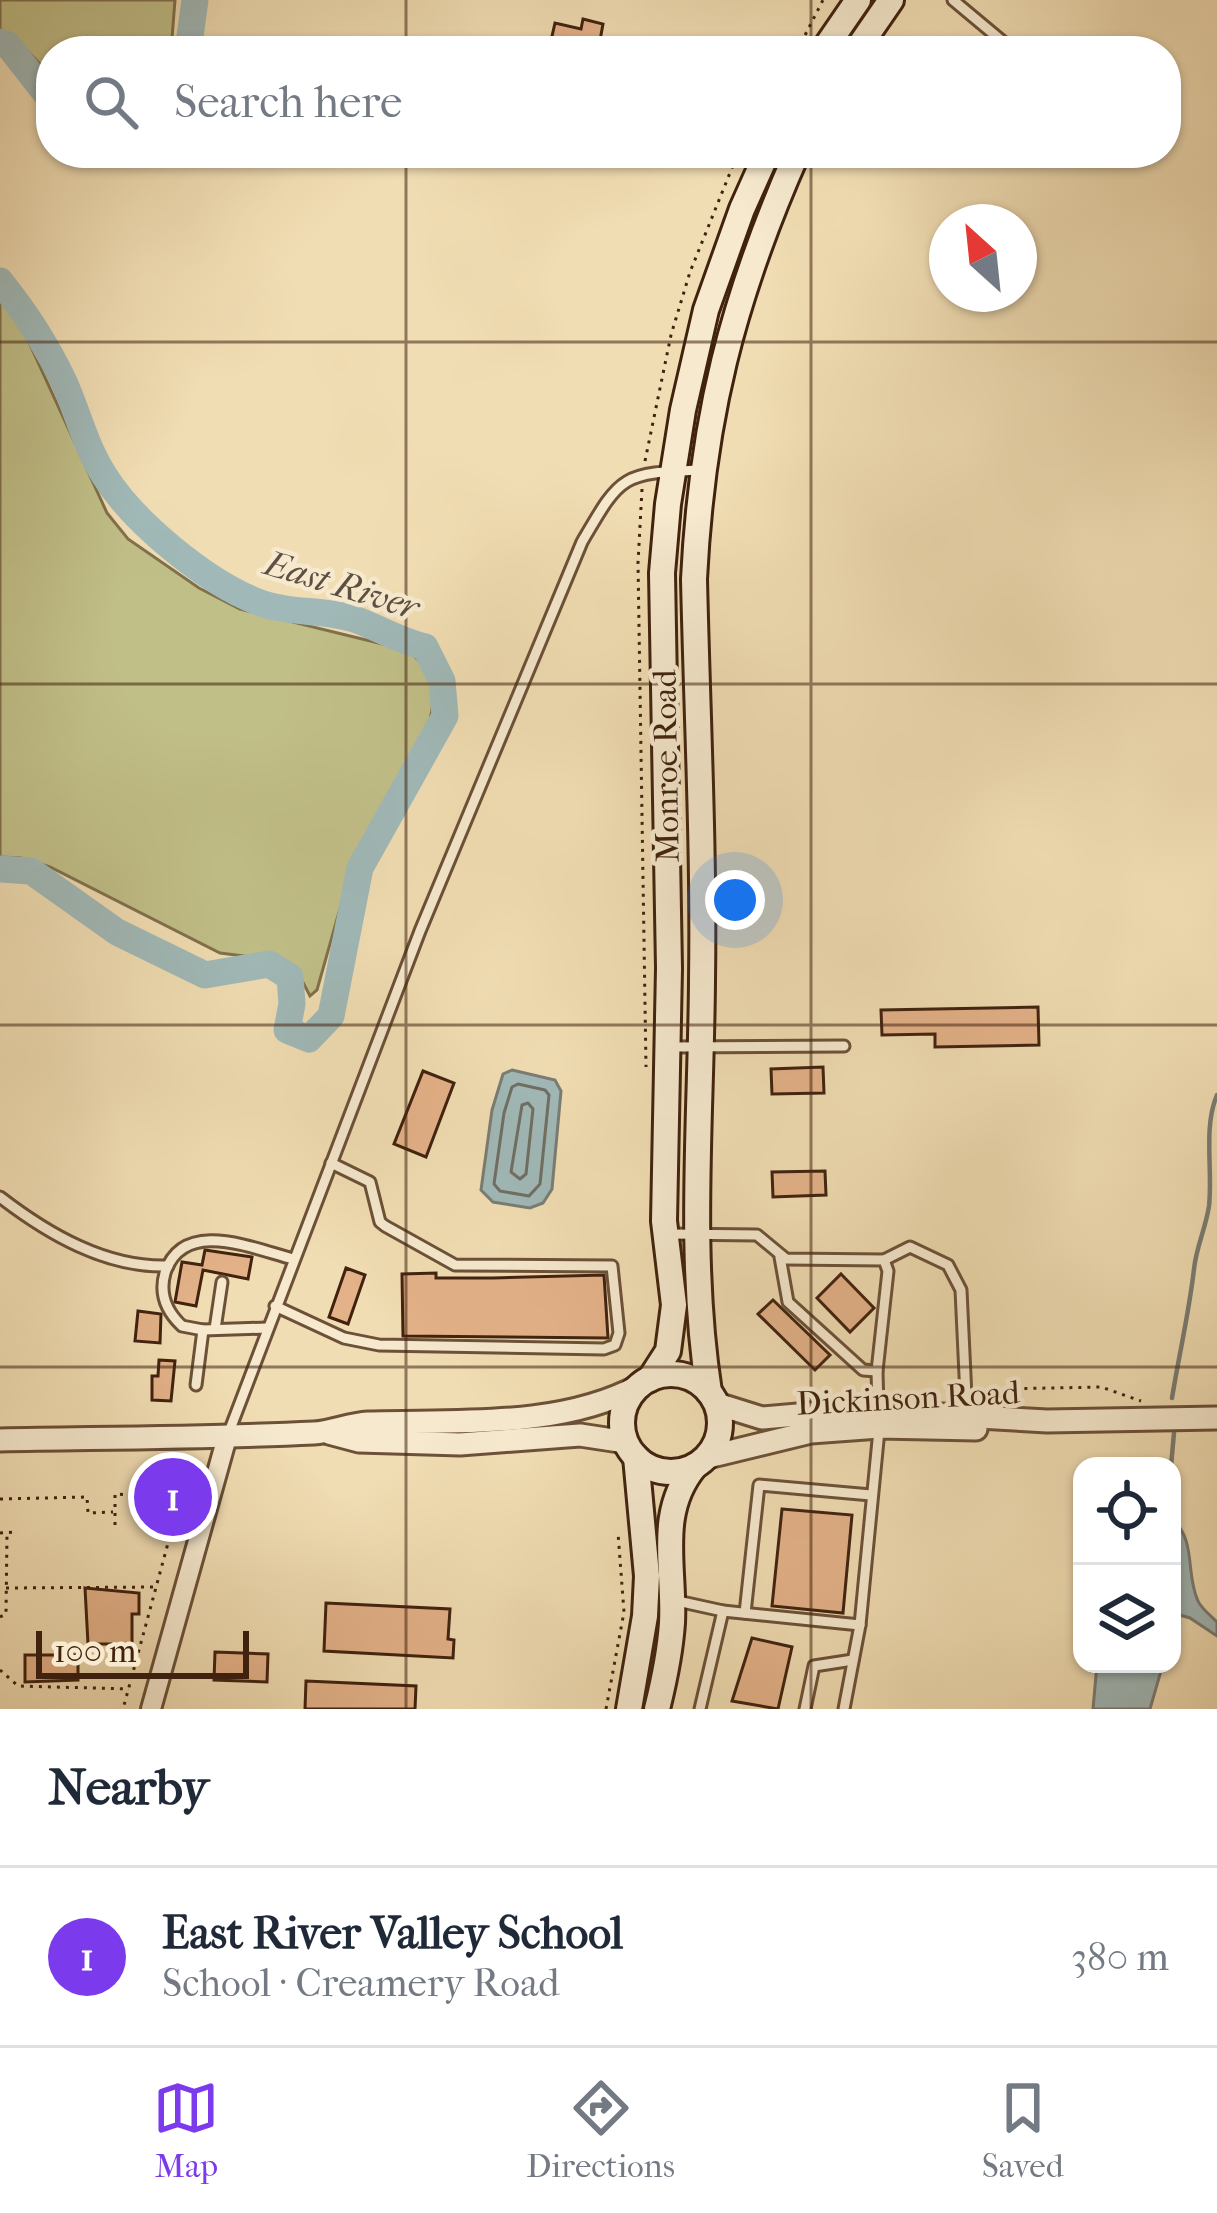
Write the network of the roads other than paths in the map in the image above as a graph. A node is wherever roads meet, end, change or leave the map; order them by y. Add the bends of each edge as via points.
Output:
1 (858, 0) edge
2 (891, 0) edge
3 (953, 0) edge
4 (833, 36) edge
5 (866, 36) edge
6 (996, 36) edge
7 (760, 168) edge
8 (790, 168) edge
9 (701, 470) junction
10 (672, 471) junction
11 (701, 1046) junction
12 (844, 1046) dead end
13 (667, 1047) junction
14 (331, 1162) junction
15 (0, 1197) edge
16 (664, 1234) junction
17 (698, 1236) junction
18 (780, 1257) junction
19 (293, 1259) junction
20 (884, 1260) junction
21 (168, 1266) junction
22 (222, 1282) dead end
23 (275, 1306) junction
24 (267, 1328) junction
25 (215, 1329) junction
26 (202, 1330) junction
27 (877, 1371) junction
28 (645, 1382) junction
29 (196, 1385) dead end
30 (713, 1398) junction
31 (967, 1413) junction
32 (1217, 1418) edge
33 (879, 1419) junction
34 (329, 1432) junction
35 (227, 1437) junction
36 (0, 1440) edge
37 (631, 1450) junction
38 (700, 1462) junction
39 (872, 1495) junction
40 (672, 1600) junction
41 (723, 1611) junction
42 (745, 1613) junction
43 (860, 1625) junction
44 (854, 1660) junction
45 (151, 1709) edge
46 (629, 1709) edge
47 (657, 1709) edge
48 (700, 1709) edge
49 (805, 1709) edge
50 (844, 1709) edge

1 - 4 main road
2 - 5 main road
3 - 6 lane
7 - 10 main road, Monroe Road via 706,310
8 - 9 main road, Monroe Road via 733,317
9 - 10 lane
9 - 11 main road, Monroe Road via 694,579
10 - 13 main road, Monroe Road via 662,573
10 - 14 lane via 614,488 582,542
11 - 12 lane
11 - 13 lane
11 - 17 main road, Monroe Road
13 - 16 main road, Monroe Road
14 - 19 lane
14 - 23 lane via 370,1183 380,1222 455,1265 612,1265 615,1345 379,1345
15 - 21 lane via 103,1256
16 - 17 lane
16 - 28 main road, Monroe Road via 673,1334
17 - 18 lane via 757,1235
17 - 30 main road, Monroe Road via 700,1336
18 - 20 lane
18 - 27 lane via 788,1302 863,1370
19 - 21 lane via 212,1240 182,1248
19 - 23 lane
20 - 27 lane
20 - 31 lane via 910,1247 948,1265 961,1290
21 - 26 lane via 163,1291 170,1311 182,1326
22 - 25 lane
23 - 24 lane
24 - 25 lane
24 - 35 lane
25 - 26 lane
26 - 29 lane
27 - 33 lane
28 - 30 main road via 688,1377
28 - 34 street via 543,1414 360,1423
28 - 37 main road via 623,1412
30 - 33 street, Dickinson Road via 762,1418
30 - 38 main road via 719,1433
31 - 32 street, Dickinson Road via 1047,1421
31 - 33 street, Dickinson Road
33 - 38 street, Dickinson Road
33 - 39 lane
34 - 35 street
34 - 37 street via 359,1441 460,1444 580,1435
35 - 36 street
35 - 45 street
37 - 38 main road via 664,1471
37 - 46 main road via 647,1576
38 - 40 main road via 671,1510
39 - 42 lane via 760,1485
39 - 43 lane
40 - 41 lane
40 - 47 main road
41 - 42 lane
41 - 48 lane
42 - 43 lane
43 - 44 lane
44 - 49 lane via 814,1666
44 - 50 lane

